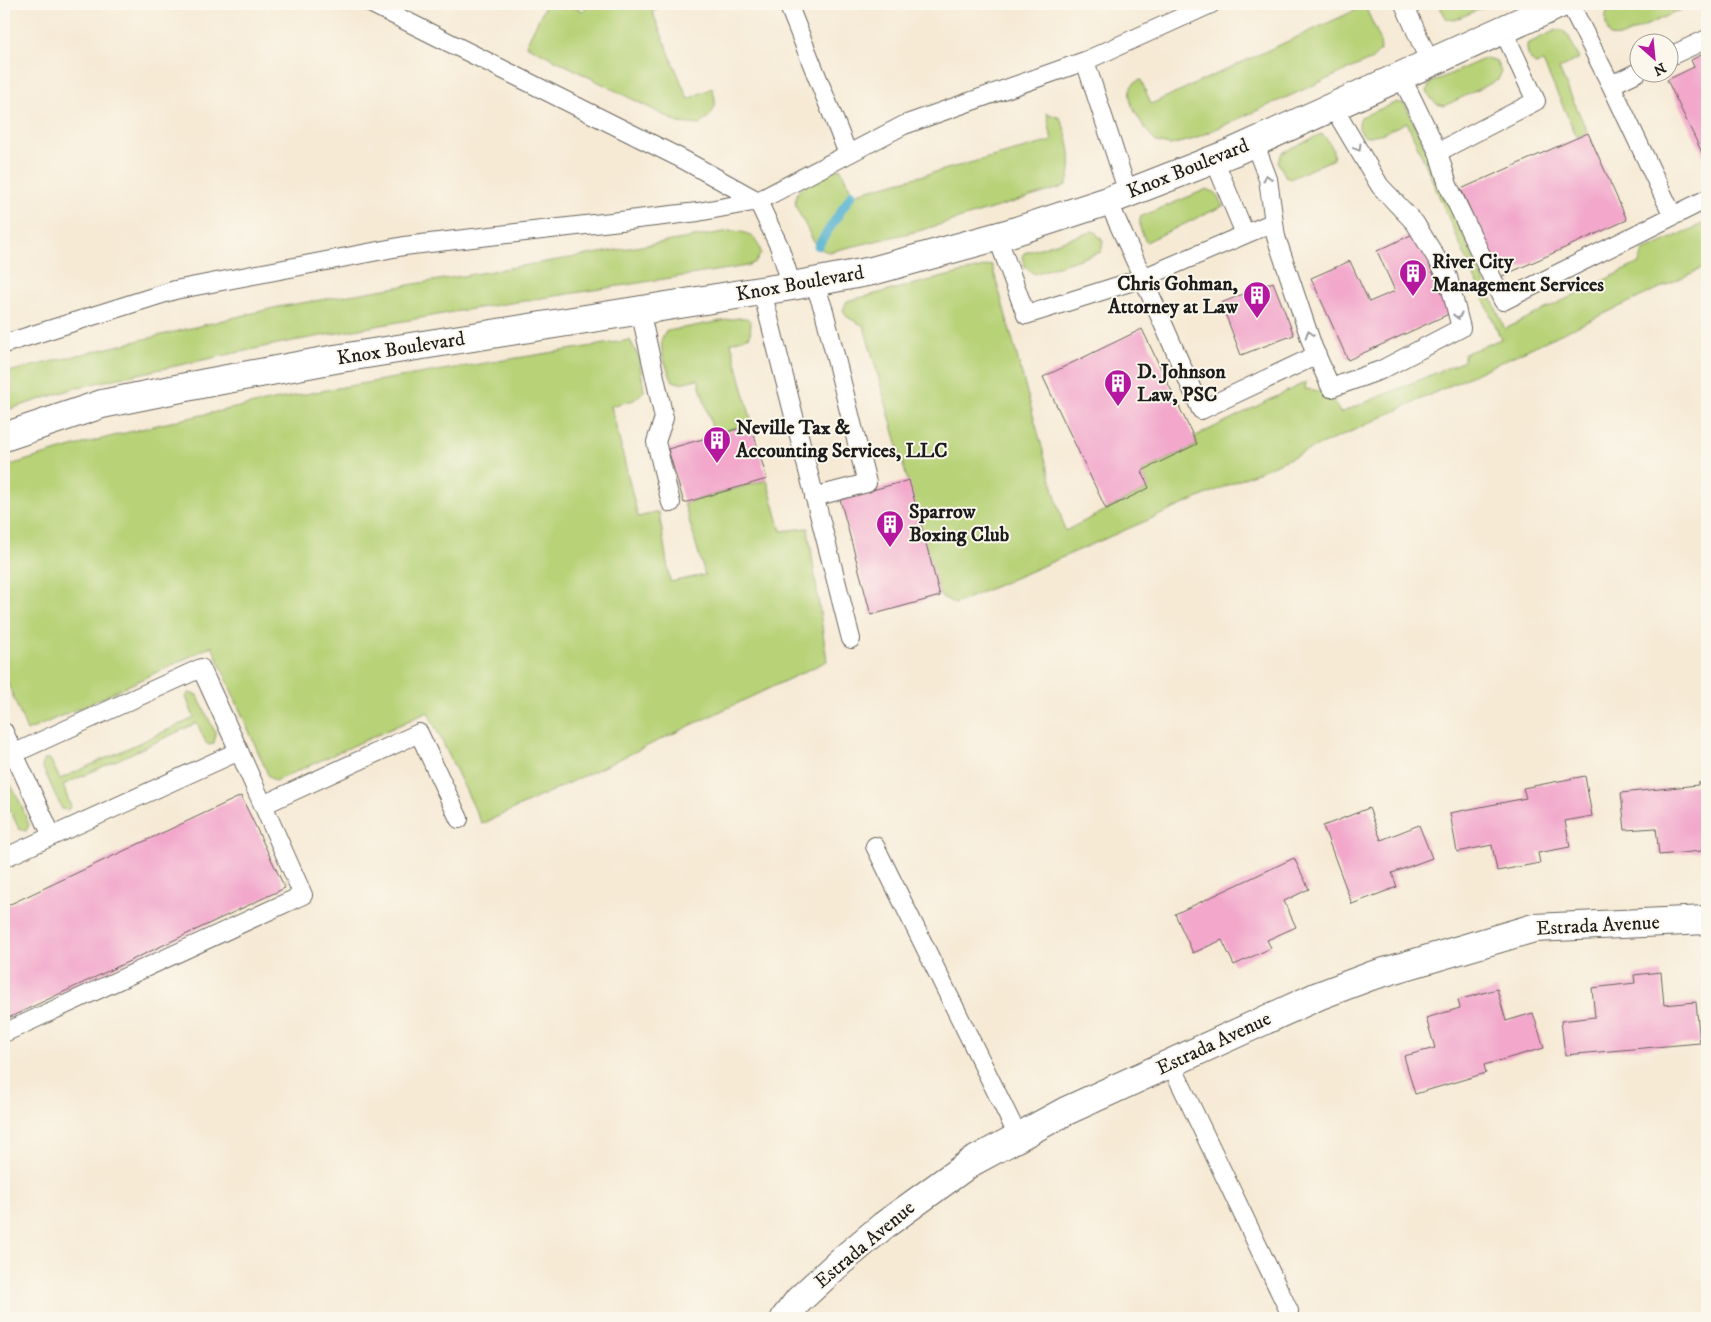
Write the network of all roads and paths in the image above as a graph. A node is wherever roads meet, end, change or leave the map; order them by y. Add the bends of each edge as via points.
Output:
1 (372, 4) edge
2 (788, 4) edge
3 (1211, 4) edge
4 (1404, 4) edge
5 (1560, 4) edge
6 (1570, 4) edge
7 (1503, 30) junction
8 (1707, 38) edge
9 (1678, 52) edge
10 (1085, 61) junction
11 (1430, 63) junction
12 (1401, 76) junction
13 (1628, 77) edge
14 (1611, 85) junction
15 (1333, 106) junction
16 (1254, 142) junction
17 (1438, 152) junction
18 (848, 154) junction
19 (1214, 159) junction
20 (1118, 197) junction
21 (1707, 199) edge
22 (758, 201) junction
23 (1673, 216) junction
24 (1274, 222) junction
25 (1245, 234) junction
26 (997, 236) junction
27 (1143, 278) junction
28 (803, 284) junction
29 (762, 291) junction
30 (640, 310) junction
31 (4, 344) edge
32 (1317, 355) junction
33 (4, 437) edge
34 (814, 497) junction
35 (671, 503) dead end
36 (851, 639) dead end
37 (4, 732) edge
38 (239, 752) junction
39 (8, 756) edge
40 (263, 805) junction
41 (459, 819) dead end
42 (52, 836) junction
43 (875, 846) dead end
44 (4, 858) edge
45 (1707, 920) edge
46 (4, 1033) edge
47 (1171, 1064) junction
48 (1018, 1136) junction
49 (1289, 1311) dead end
50 (785, 1318) edge

1 - 22 lane via 684,160
2 - 18 lane
3 - 10 lane
4 - 11 lane
5 - 7 main road, Knox Boulevard
6 - 14 lane
7 - 11 main road, Knox Boulevard
7 - 17 lane via 1536,101
8 - 9 lane
10 - 18 lane via 904,125
10 - 20 lane
11 - 12 main road, Knox Boulevard
12 - 15 main road, Knox Boulevard
12 - 17 lane
13 - 14 lane
14 - 23 lane
15 - 16 main road, Knox Boulevard
15 -> 32 lane via 1380,186 1415,223 1448,277 1461,328 1381,370 1331,388
16 - 19 main road, Knox Boulevard
24 -> 16 lane via 1268,179
17 - 23 lane via 1448,185 1502,301
18 - 22 lane
19 - 20 main road, Knox Boulevard
19 - 25 lane
20 - 26 main road, Knox Boulevard
20 - 27 lane
21 - 23 lane
22 - 28 lane via 779,246
22 - 31 lane via 698,212 404,246 175,290
24 - 25 lane
32 -> 24 lane via 1276,237
25 - 27 lane
26 - 27 lane via 1026,315
26 - 28 main road, Knox Boulevard via 872,271
27 - 32 lane via 1201,410
28 - 29 main road, Knox Boulevard
28 - 34 lane via 824,311 867,483
29 - 30 main road, Knox Boulevard
29 - 34 lane
30 - 33 main road, Knox Boulevard via 206,383 102,404
30 - 35 lane via 664,418 656,442
34 - 36 lane
37 - 39 lane
38 - 39 lane via 201,668
38 - 40 lane
38 - 42 lane
39 - 42 lane
40 - 41 lane via 419,733
40 - 46 lane via 302,895
42 - 44 lane
43 - 48 lane
45 - 47 main road, Estrada Avenue via 1534,928 1371,976 1318,996
47 - 48 main road, Estrada Avenue
47 - 49 lane
48 - 50 main road, Estrada Avenue via 970,1163 883,1226 826,1275

